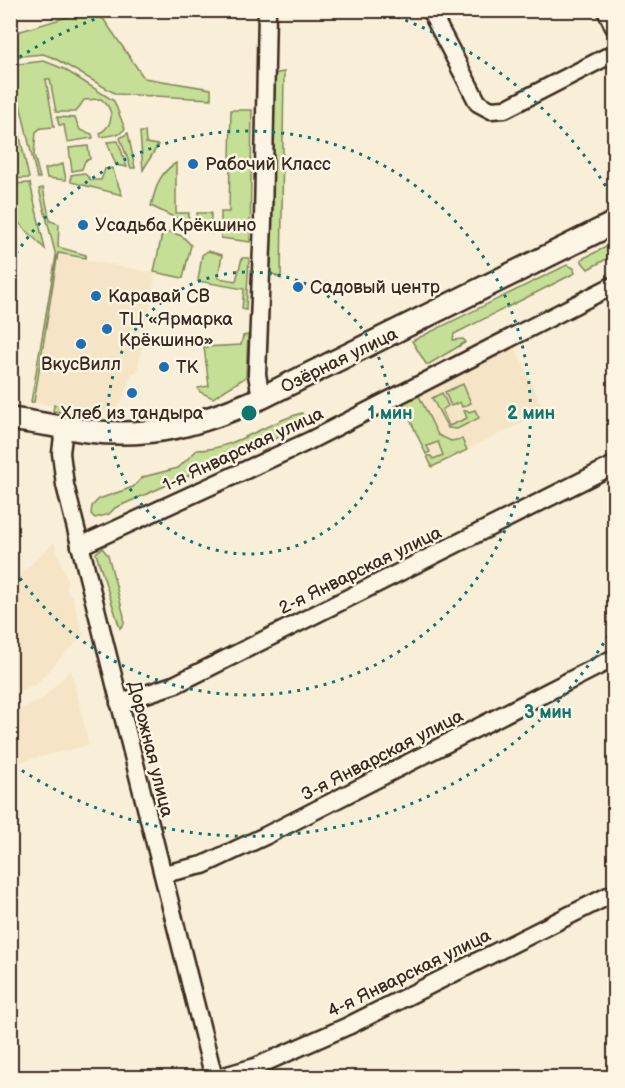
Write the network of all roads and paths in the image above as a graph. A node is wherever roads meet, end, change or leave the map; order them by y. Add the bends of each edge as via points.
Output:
1 (267, 10) edge
2 (430, 10) edge
3 (606, 10) edge
4 (615, 27) edge
5 (615, 53) edge
6 (615, 223) edge
7 (615, 285) edge
8 (261, 398) junction
9 (10, 419) edge
10 (64, 428) junction
11 (615, 465) edge
12 (80, 546) junction
13 (615, 658) edge
14 (119, 703) junction
15 (163, 874) junction
16 (615, 893) edge
17 (216, 1077) edge

1 - 8 street via 257,374
2 - 5 street via 478,103 491,110 504,108
3 - 4 street
6 - 8 main road, Озёрная улица
7 - 12 street, 1-я Январская улица via 309,441
8 - 10 main road, Озёрная улица via 208,421 163,430 109,432
9 - 10 main road, Озёрная улица
10 - 12 street, Дорожная улица via 62,470
11 - 14 street, 2-я Январская улица via 176,684
12 - 14 street, Дорожная улица
13 - 15 street, 3-я Январская улица via 265,836 203,865
14 - 15 street, Дорожная улица
15 - 17 street, Дорожная улица
16 - 17 street, 4-я Январская улица via 348,1026 255,1067

